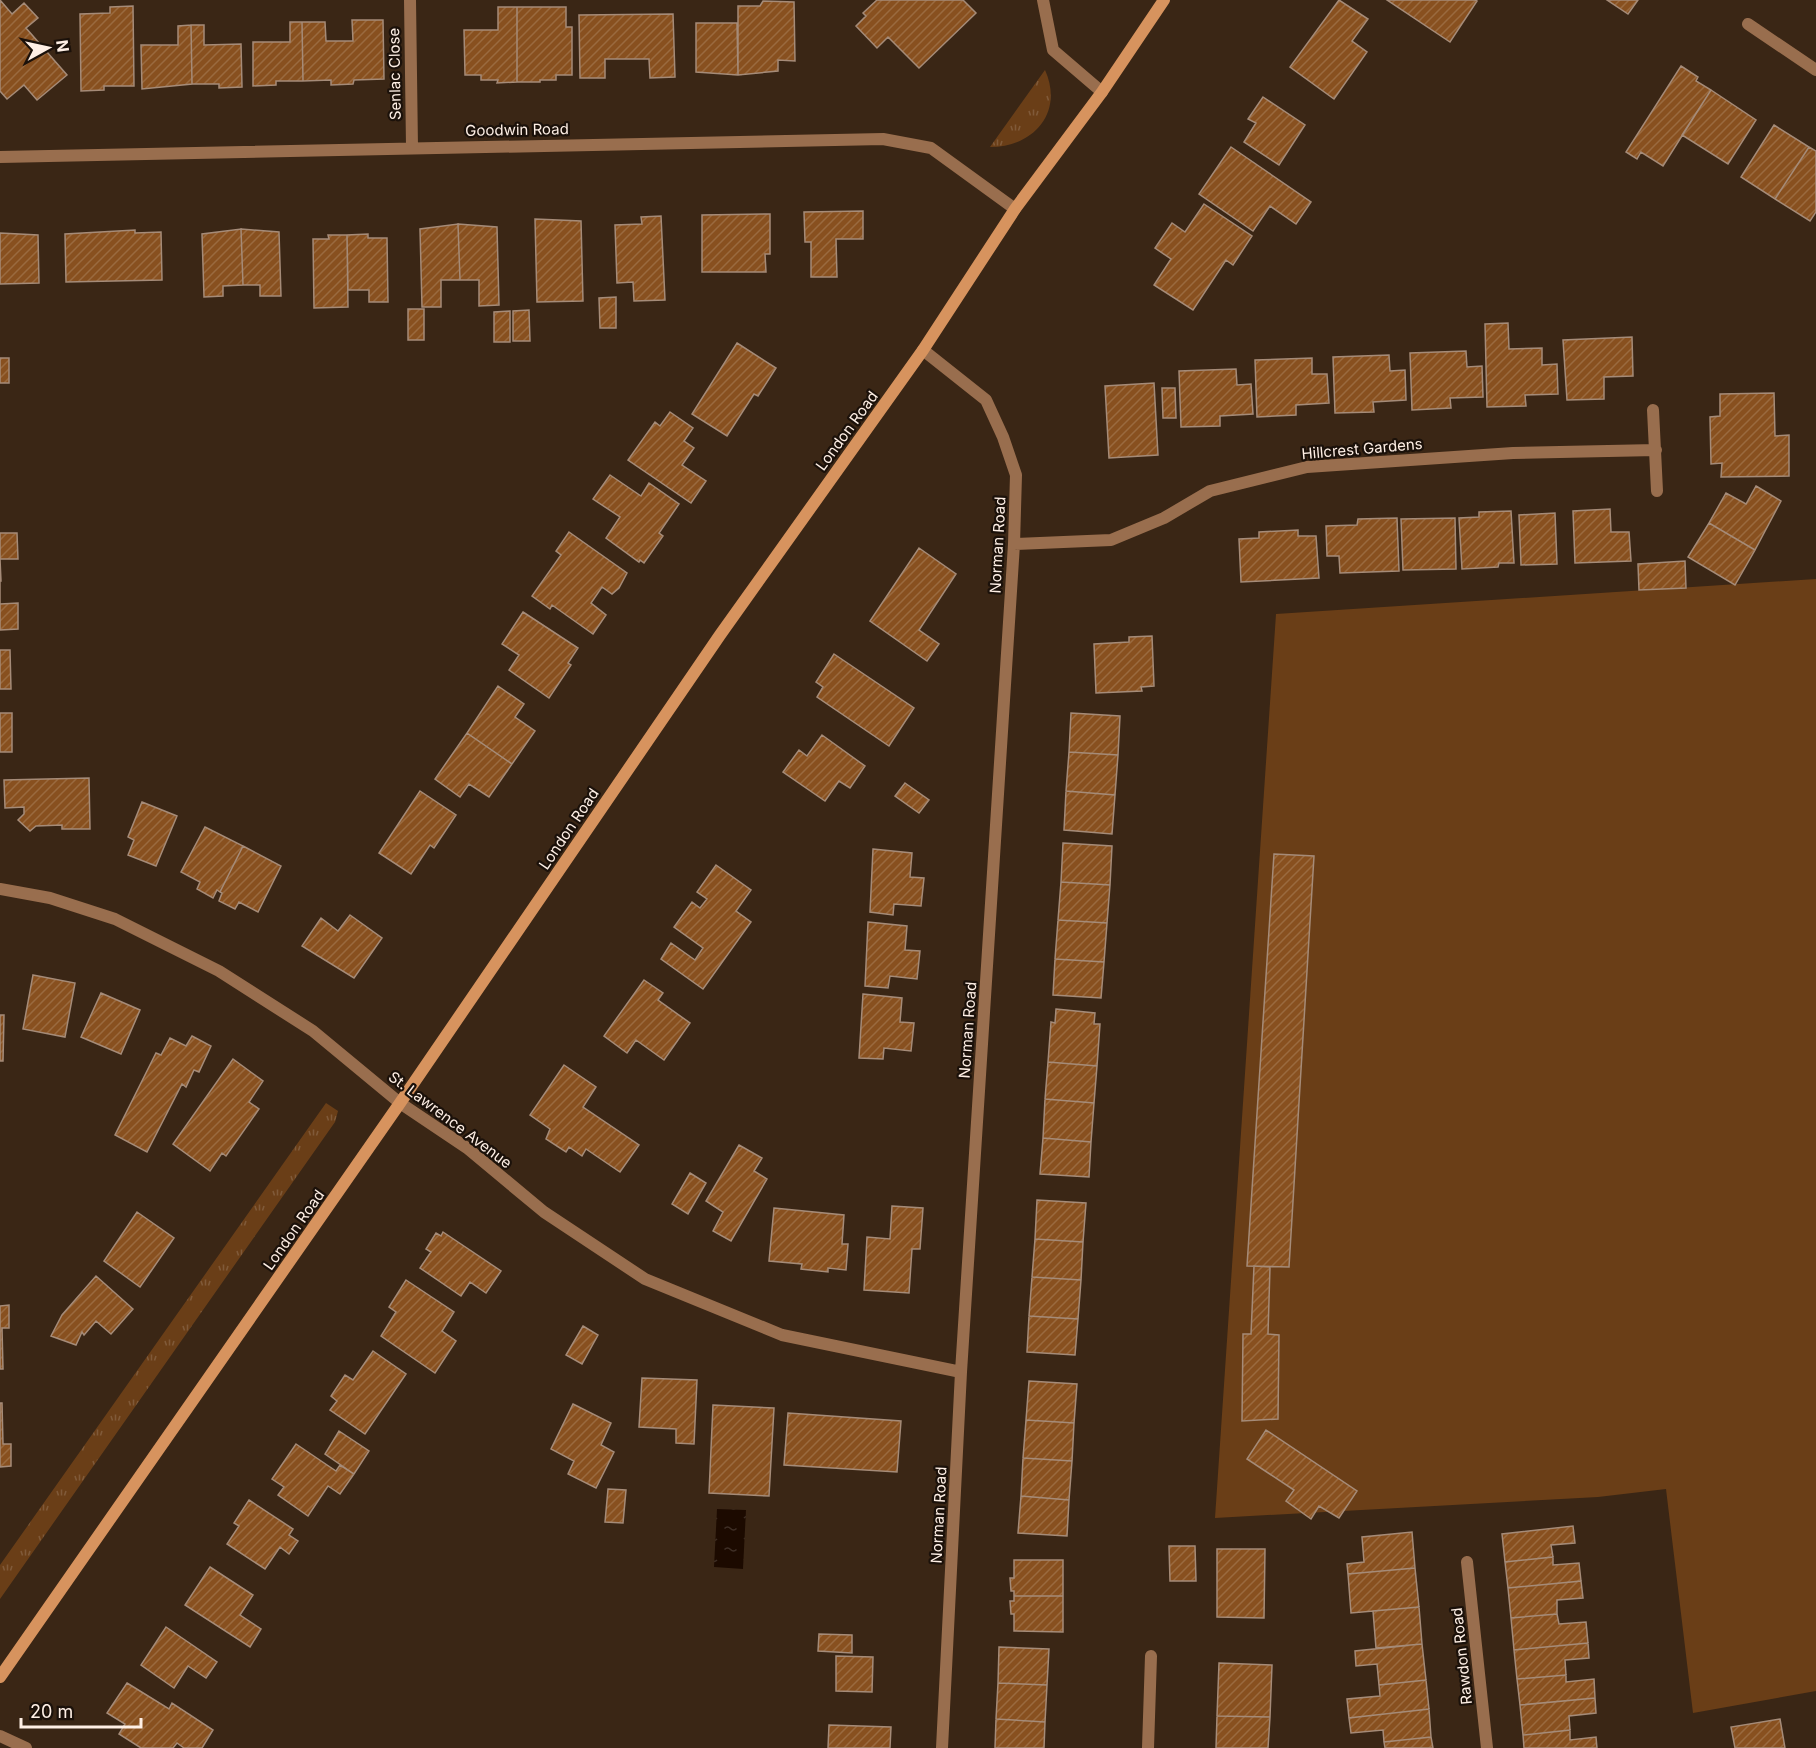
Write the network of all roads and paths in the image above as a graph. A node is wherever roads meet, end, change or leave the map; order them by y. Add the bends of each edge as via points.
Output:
1 (410, 0) edge
2 (1043, 0) edge
3 (1164, 0) edge
4 (1748, 24) dead end
5 (1816, 70) edge
6 (1102, 92) junction
7 (412, 147) junction
8 (0, 158) edge
9 (1015, 209) junction
10 (923, 351) junction
11 (1653, 410) dead end
12 (1656, 450) junction
13 (1657, 491) dead end
14 (1014, 544) junction
15 (0, 889) edge
16 (400, 1103) junction
17 (961, 1372) junction
18 (1467, 1562) dead end
19 (1151, 1656) dead end
20 (0, 1677) edge
21 (0, 1736) edge
22 (26, 1748) edge
23 (942, 1748) edge
24 (1148, 1748) edge
25 (1487, 1748) edge

1 - 7 street, Senlac Close
2 - 6 street via 1053,50
3 - 6 main road, London Road
4 - 5 street
6 - 9 main road, London Road
7 - 8 street, Goodwin Road
7 - 9 street, Goodwin Road via 883,139 931,148
9 - 10 main road, London Road
10 - 14 street, Norman Road via 986,400 1004,436 1016,475
10 - 16 main road, London Road via 720,635
11 - 12 street
12 - 13 street
12 - 14 street, Hillcrest Gardens via 1514,453 1307,467 1210,491 1164,518 1111,540
14 - 17 street, Norman Road
15 - 16 street, St. Lawrence Avenue via 50,898 116,919 219,971 313,1031
16 - 17 street, St. Lawrence Avenue via 467,1148 544,1212 645,1279 782,1335
16 - 20 main road, London Road
17 - 23 street, Norman Road
18 - 25 street, Rawdon Road
19 - 24 street
21 - 22 street

